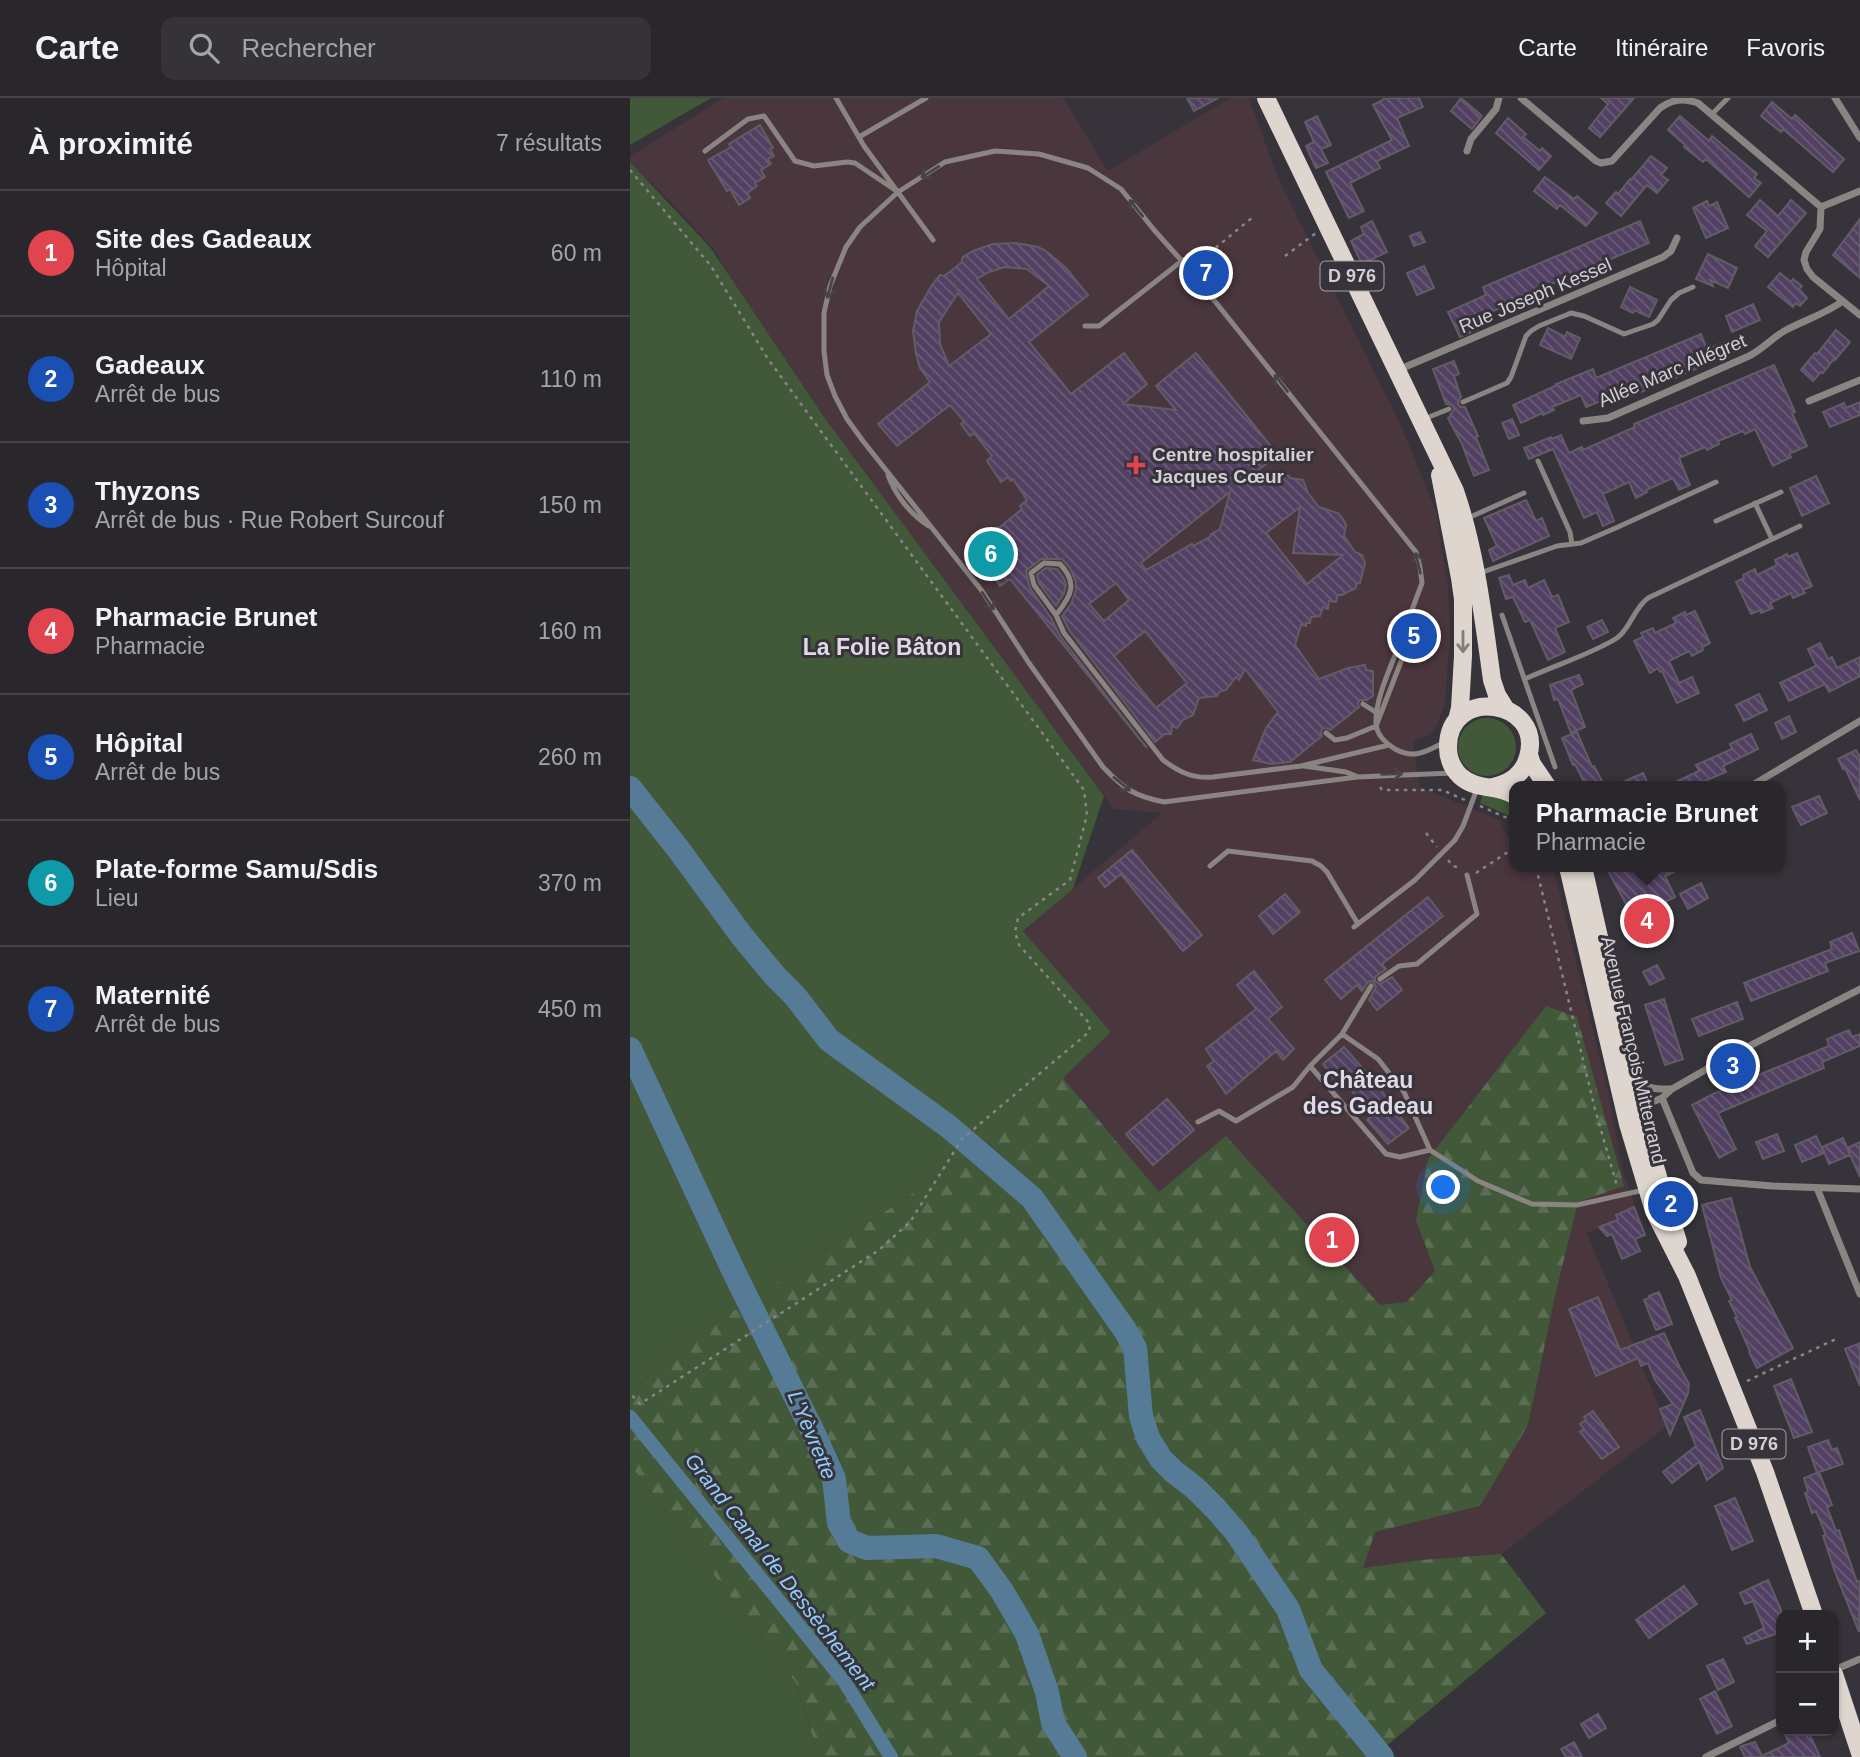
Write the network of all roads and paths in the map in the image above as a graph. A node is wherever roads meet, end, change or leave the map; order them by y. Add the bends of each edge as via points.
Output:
1 (836, 98) edge
2 (926, 98) edge
3 (1266, 98) edge
4 (1499, 98) edge
5 (1521, 98) edge
6 (1728, 98) edge
7 (1835, 98) edge
8 (1712, 114) junction
9 (859, 137) junction
10 (1860, 138) edge
11 (705, 151) dead end
12 (1467, 151) dead end
13 (630, 170) edge
14 (1860, 191) edge
15 (898, 192) junction
16 (1821, 207) junction
17 (1254, 217) dead end
18 (1310, 236) dead end
19 (1676, 238) dead end
20 (933, 240) dead end
21 (1285, 257) dead end
22 (1183, 260) junction
23 (1189, 269) junction
24 (1693, 287) dead end
25 (1843, 301) junction
26 (1860, 315) edge
27 (1085, 326) dead end
28 (1397, 370) junction
29 (1860, 380) edge
30 (1809, 401) dead end
31 (1463, 402) dead end
32 (1448, 409) dead end
33 (1421, 421) junction
34 (1583, 421) dead end
35 (1436, 454) junction
36 (1538, 461) dead end
37 (1716, 482) dead end
38 (1781, 492) dead end
39 (1524, 493) dead end
40 (1755, 503) junction
41 (1465, 519) junction
42 (1716, 521) dead end
43 (1800, 526) dead end
44 (1772, 539) junction
45 (1572, 544) junction
46 (1468, 576) junction
47 (1056, 615) junction
48 (1502, 615) dead end
49 (1405, 628) junction
50 (1525, 678) junction
51 (1363, 704) dead end
52 (1505, 708) junction
53 (1377, 713) junction
54 (1457, 720) junction
55 (1860, 721) edge
56 (1376, 726) junction
57 (1534, 728) junction
58 (1326, 733) dead end
59 (1448, 740) junction
60 (1389, 745) junction
61 (1529, 755) junction
62 (1301, 766) junction
63 (1555, 767) dead end
64 (1457, 773) junction
65 (1357, 777) junction
66 (1376, 781) dead end
67 (1510, 781) edge
68 (1544, 781) edge
69 (1759, 781) edge
70 (1509, 782) edge
71 (1481, 792) junction
72 (1509, 795) edge
73 (1509, 817) edge
74 (1426, 833) dead end
75 (1509, 851) edge
76 (1442, 854) junction
77 (1210, 866) dead end
78 (1537, 872) edge
79 (1569, 872) edge
80 (1584, 872) edge
81 (1467, 875) junction
82 (1380, 979) dead end
83 (1371, 986) dead end
84 (1860, 989) edge
85 (1342, 1034) junction
86 (1626, 1056) junction
87 (1310, 1066) junction
88 (1672, 1089) junction
89 (1662, 1098) junction
90 (1631, 1103) junction
91 (1198, 1122) dead end
92 (1430, 1150) junction
93 (1817, 1188) junction
94 (1860, 1189) edge
95 (1647, 1190) junction
96 (1620, 1196) junction
97 (1687, 1276) junction
98 (1860, 1294) edge
99 (1836, 1339) dead end
100 (1732, 1389) junction
101 (630, 1392) edge
102 (1812, 1610) edge
103 (1860, 1659) edge
104 (1839, 1670) edge
105 (1839, 1700) edge
106 (1776, 1722) edge
107 (1860, 1753) edge
108 (1706, 1757) edge

1 - 9 lane
2 - 9 lane
3 - 28 main road, D 976
4 - 12 street
5 - 8 street via 1601,163 1612,161 1668,102 1687,99
6 - 8 lane
7 - 10 street
8 - 16 street
9 - 15 lane
11 - 15 lane via 748,119 764,116 795,161 814,166 855,163
13 - 101 path via 711,266 768,359 1084,790 1087,815 1070,880 1018,918 1015,932 1019,945 1090,1024 1089,1032 962,1139 910,1222 879,1250 640,1404
14 - 16 street
15 - 20 lane
22 -> 15 lane via 1121,188 1088,168 1039,154 995,151 945,162
15 -> 65 lane via 860,227 830,286 824,313 827,375 847,419 886,469 891,485 916,518 932,527 982,591 1103,767 1140,797 1164,802
16 - 25 street via 1820,229 1804,260 1813,277
17 - 23 path
18 - 21 path
19 - 28 street, Rue Joseph Kessel via 1663,257
22 - 23 lane
22 - 27 lane via 1099,326
49 -> 23 lane via 1422,583 1416,552
24 - 31 lane via 1671,300 1653,324 1625,334 1572,313 1539,326 1526,336 1507,383
25 - 26 street
25 - 34 street, Allée Marc Allégret via 1774,337 1749,356 1608,418
28 - 33 main road, D 976
29 - 30 street
32 - 33 lane
33 - 35 main road, D 976
35 - 41 main road, D 976
35 - 46 main road, D 976
36 - 45 lane
37 - 45 lane
38 - 40 lane
39 - 41 lane
40 - 42 lane
40 - 44 lane
41 - 46 main road, D 976
43 - 44 lane
44 - 50 lane via 1648,598 1619,636
45 - 46 lane
46 - 52 main road, D 976 via 1492,680
46 -> 54 main road, D 976
47 - 47 lane via 1072,588 1069,573 1060,564 1044,563 1031,573 1034,585
47 - 62 lane via 1064,634 1163,760 1177,770 1202,778
48 - 50 lane
49 - 53 lane
49 - 56 lane via 1409,641
50 - 57 lane
51 - 53 lane
52 - 54 main road via 1473,708
52 - 57 main road
53 - 56 lane
54 - 59 main road
55 - 69 street
56 - 58 lane via 1335,740
56 - 60 lane
57 - 61 main road
57 - 63 lane
59 - 60 lane via 1416,755
59 - 64 main road
60 - 62 lane
61 - 67 main road
61 - 68 main road
62 - 65 lane
65 -> 64 lane
64 - 71 main road
66 - 71 path via 1382,790
70 - 71 main road
71 - 72 main road
71 - 73 path
71 - 76 lane
74 - 76 path
75 - 81 path
76 - 77 lane via 1356,926 1328,872 1312,861 1228,851
76 - 81 path
78 - 96 path
79 - 90 main road, Avenue François Mitterrand / D 976
80 - 86 main road, Avenue François Mitterrand / D 976
81 - 82 lane via 1477,914 1417,964 1399,966
83 - 85 lane
84 - 88 street
85 - 87 lane
85 - 92 lane via 1378,1059 1404,1092
86 - 88 street via 1642,1084
86 - 90 main road, Avenue François Mitterrand / D 976
87 - 91 lane via 1293,1087 1236,1121 1219,1111
87 - 92 lane via 1386,1154 1400,1157
88 - 89 street
89 - 90 street
89 - 93 street via 1700,1180
90 - 95 main road, Avenue François Mitterrand / D 976 via 1637,1158
90 - 97 main road, Avenue François Mitterrand / D 976
92 - 96 lane via 1478,1181 1532,1204 1577,1205
93 - 94 street
93 - 98 street
95 - 96 lane
95 - 97 main road, Avenue François Mitterrand / D 976
97 - 100 main road, Avenue François Mitterrand / D 976
99 - 100 path
100 - 102 main road, Avenue François Mitterrand / D 976
103 - 104 street
105 - 107 main road
106 - 108 street

